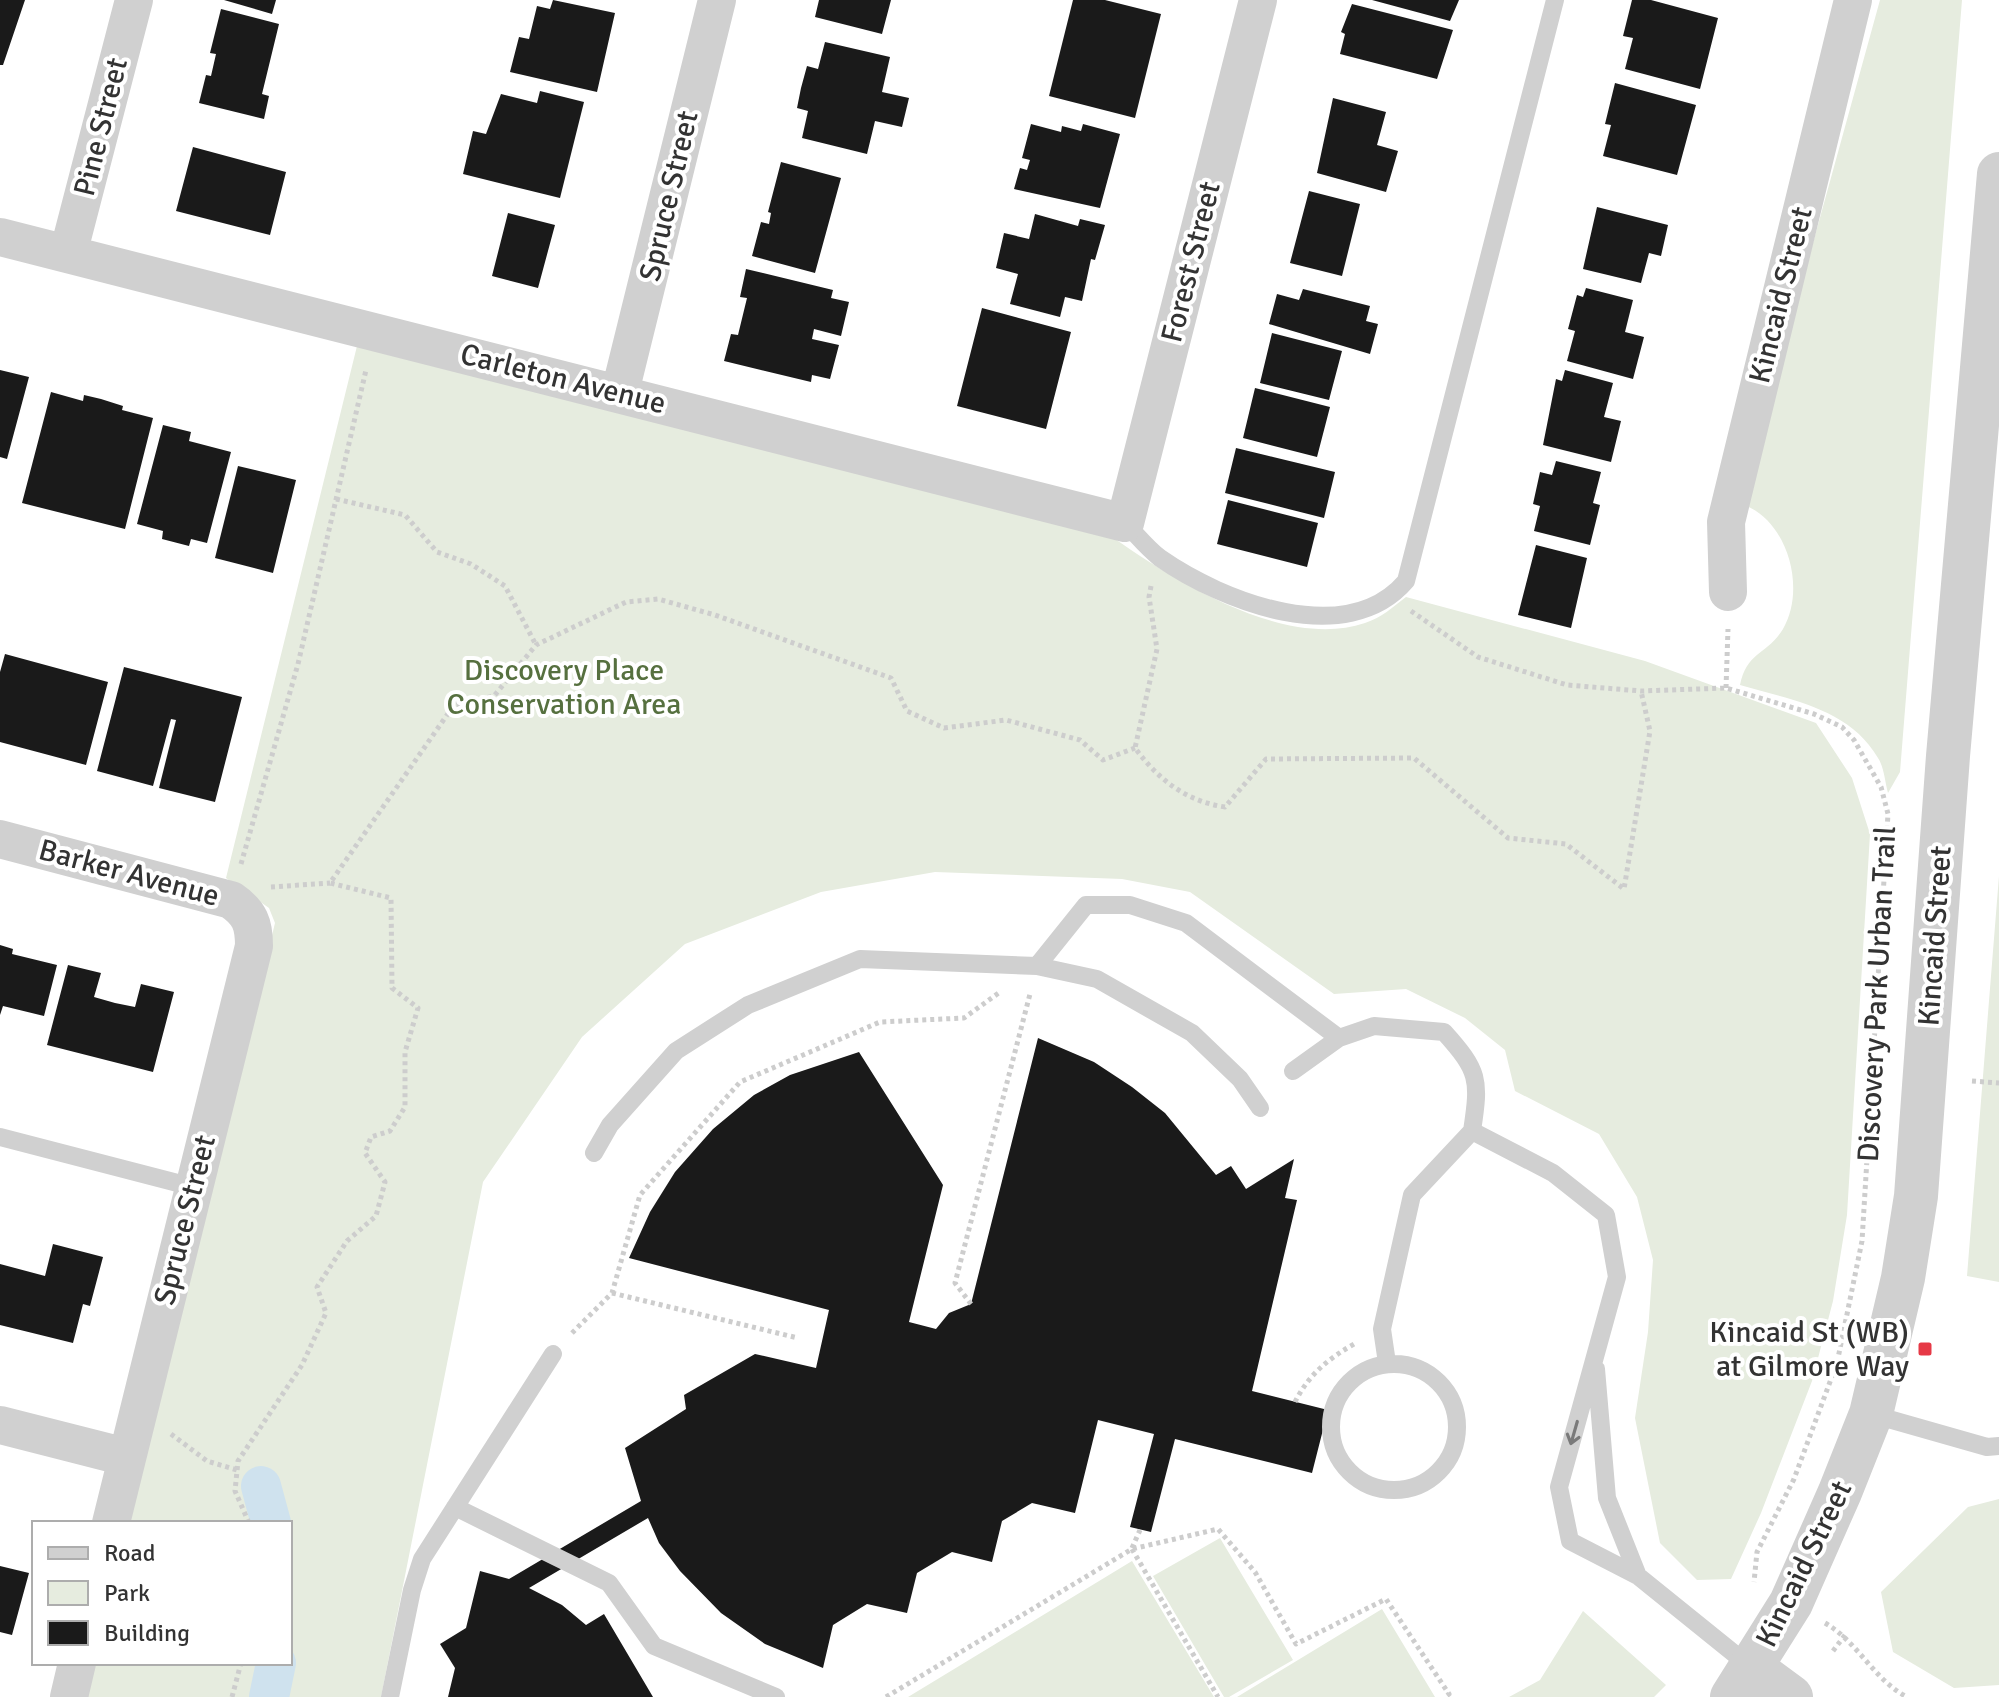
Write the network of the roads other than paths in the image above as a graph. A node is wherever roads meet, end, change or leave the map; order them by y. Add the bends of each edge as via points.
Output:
1 (134, 0) edge
2 (717, 0) edge
3 (1258, 0) edge
4 (1555, 0) edge
5 (1853, 0) edge
6 (1999, 174) edge
7 (1997, 227) edge
8 (0, 237) edge
9 (68, 254) junction
10 (620, 392) junction
11 (1125, 523) junction
12 (1728, 592) dead end
13 (0, 839) edge
14 (241, 909) joint
15 (1037, 966) junction
16 (1339, 1038) junction
17 (1293, 1071) dead end
18 (1260, 1108) dead end
19 (1472, 1131) junction
20 (0, 1137) edge
21 (594, 1153) dead end
22 (193, 1187) junction
23 (553, 1354) road end
24 (1595, 1358) junction
25 (1387, 1363) junction
26 (1871, 1414) junction
27 (0, 1425) edge
28 (1999, 1446) edge
29 (126, 1457) junction
30 (455, 1507) junction
31 (111, 1521) edge
32 (1638, 1576) junction
33 (77, 1665) edge
34 (1742, 1683) edge
35 (69, 1697) edge
36 (390, 1697) edge
37 (776, 1697) edge
38 (1791, 1697) edge

1 - 9 street, Pine Street
2 - 10 street, Spruce Street
3 - 11 street, Forest Street
4 - 11 lane via 1406,581 1389,598 1360,613 1301,614 1229,594 1159,557
5 - 12 street, Kincaid Street via 1726,522
6 - 7 street, Kincaid Street
7 - 26 street, Kincaid Street via 1948,756 1916,1196 1892,1334
8 - 9 street, Carleton Avenue
9 - 10 street, Carleton Avenue
10 - 11 street, Carleton Avenue
13 - 14 street, Barker Avenue
14 - 22 street, Spruce Street via 254,946
15 - 16 lane via 1086,905 1130,905 1186,923
15 - 18 lane via 1097,979 1192,1033 1240,1079
15 - 21 lane via 860,959 748,1005 676,1051 610,1125
16 - 17 lane
16 - 19 lane via 1374,1026 1444,1032 1472,1063 1477,1096
19 - 24 lane via 1553,1173 1606,1215 1617,1277
19 - 25 lane via 1412,1195 1382,1329
20 - 22 lane
22 - 29 street, Spruce Street
23 - 30 lane
24 - 32 lane via 1607,1498
24 -> 32 lane via 1559,1487 1566,1523 1570,1541
25 - 25 lane via 1417,1368 1443,1386 1454,1404 1458,1424 1446,1464 1412,1488 1371,1486 1346,1467 1332,1440 1331,1418 1349,1381
26 - 28 lane
26 - 34 street, Kincaid Street via 1810,1565
27 - 29 street
29 - 31 street, Spruce Street
30 - 36 lane via 422,1559
30 - 37 lane via 609,1583 654,1646
32 - 34 lane
33 - 35 street
34 - 38 street

